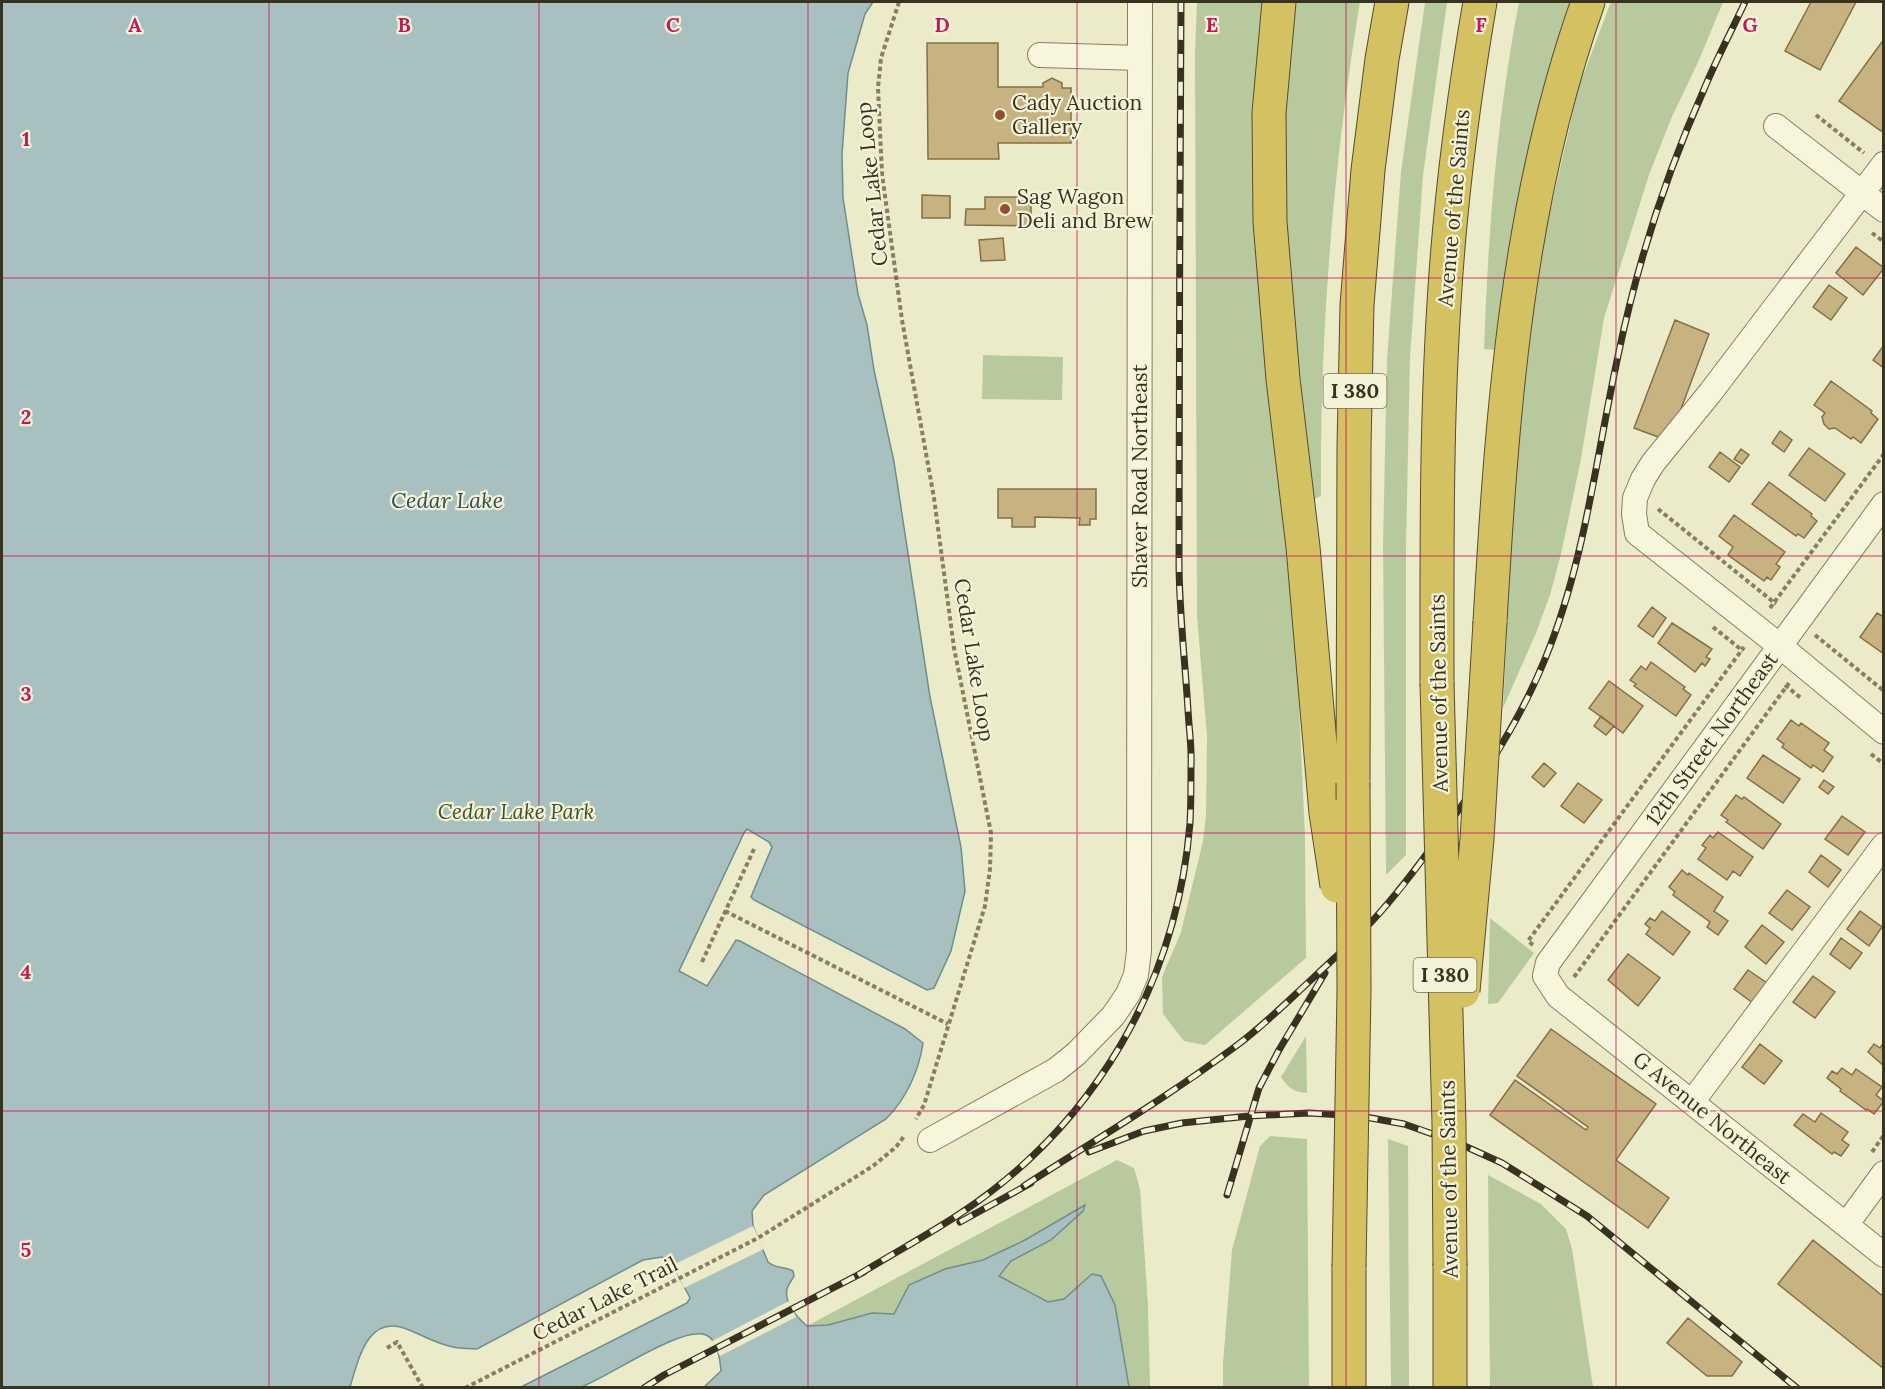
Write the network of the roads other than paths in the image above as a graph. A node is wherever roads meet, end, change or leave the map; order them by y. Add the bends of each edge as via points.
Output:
1 (1140, 2) edge
2 (1279, 2) edge
3 (1392, 2) edge
4 (1480, 2) edge
5 (1588, 2) edge
6 (1040, 55) dead end
7 (1140, 58) junction
8 (1776, 126) dead end
9 (1882, 166) edge
10 (1862, 193) junction
11 (1884, 210) edge
12 (1884, 504) edge
13 (1780, 646) junction
14 (1884, 732) edge
15 (1884, 845) edge
16 (1545, 976) joint
17 (1354, 991) junction
18 (1692, 1102) junction
19 (1449, 1124) junction
20 (917, 1132) road end
21 (1884, 1173) edge
22 (1846, 1225) junction
23 (1884, 1255) edge
24 (1349, 1388) edge
25 (1450, 1388) edge

1 - 7 street, Shaver Road Northeast
2 - 17 highway, bridge via 1269,113 1270,222 1326,813
3 - 17 highway, I 380, bridge via 1368,170 1357,305
4 - 19 highway, Avenue of the Saints / I 380, bridge via 1453,194 1438,440 1437,683
5 - 19 highway, bridge via 1535,192 1514,319 1499,466 1477,839
6 - 7 street
7 - 20 street, Shaver Road Northeast via 1136,975 1113,1016 1056,1070
8 - 10 street
9 - 10 street
10 - 11 street
10 - 13 street via 1653,463 1635,498 1637,533
12 - 13 street, 12th Street Northeast
13 - 14 street
13 - 16 street, 12th Street Northeast via 1548,963
15 - 18 street
16 - 18 street, G Avenue Northeast via 1558,996
17 - 24 highway, I 380, bridge
18 - 22 street, G Avenue Northeast
19 - 25 highway, Avenue of the Saints / I 380, bridge
21 - 22 street
22 - 23 street, G Avenue Northeast

